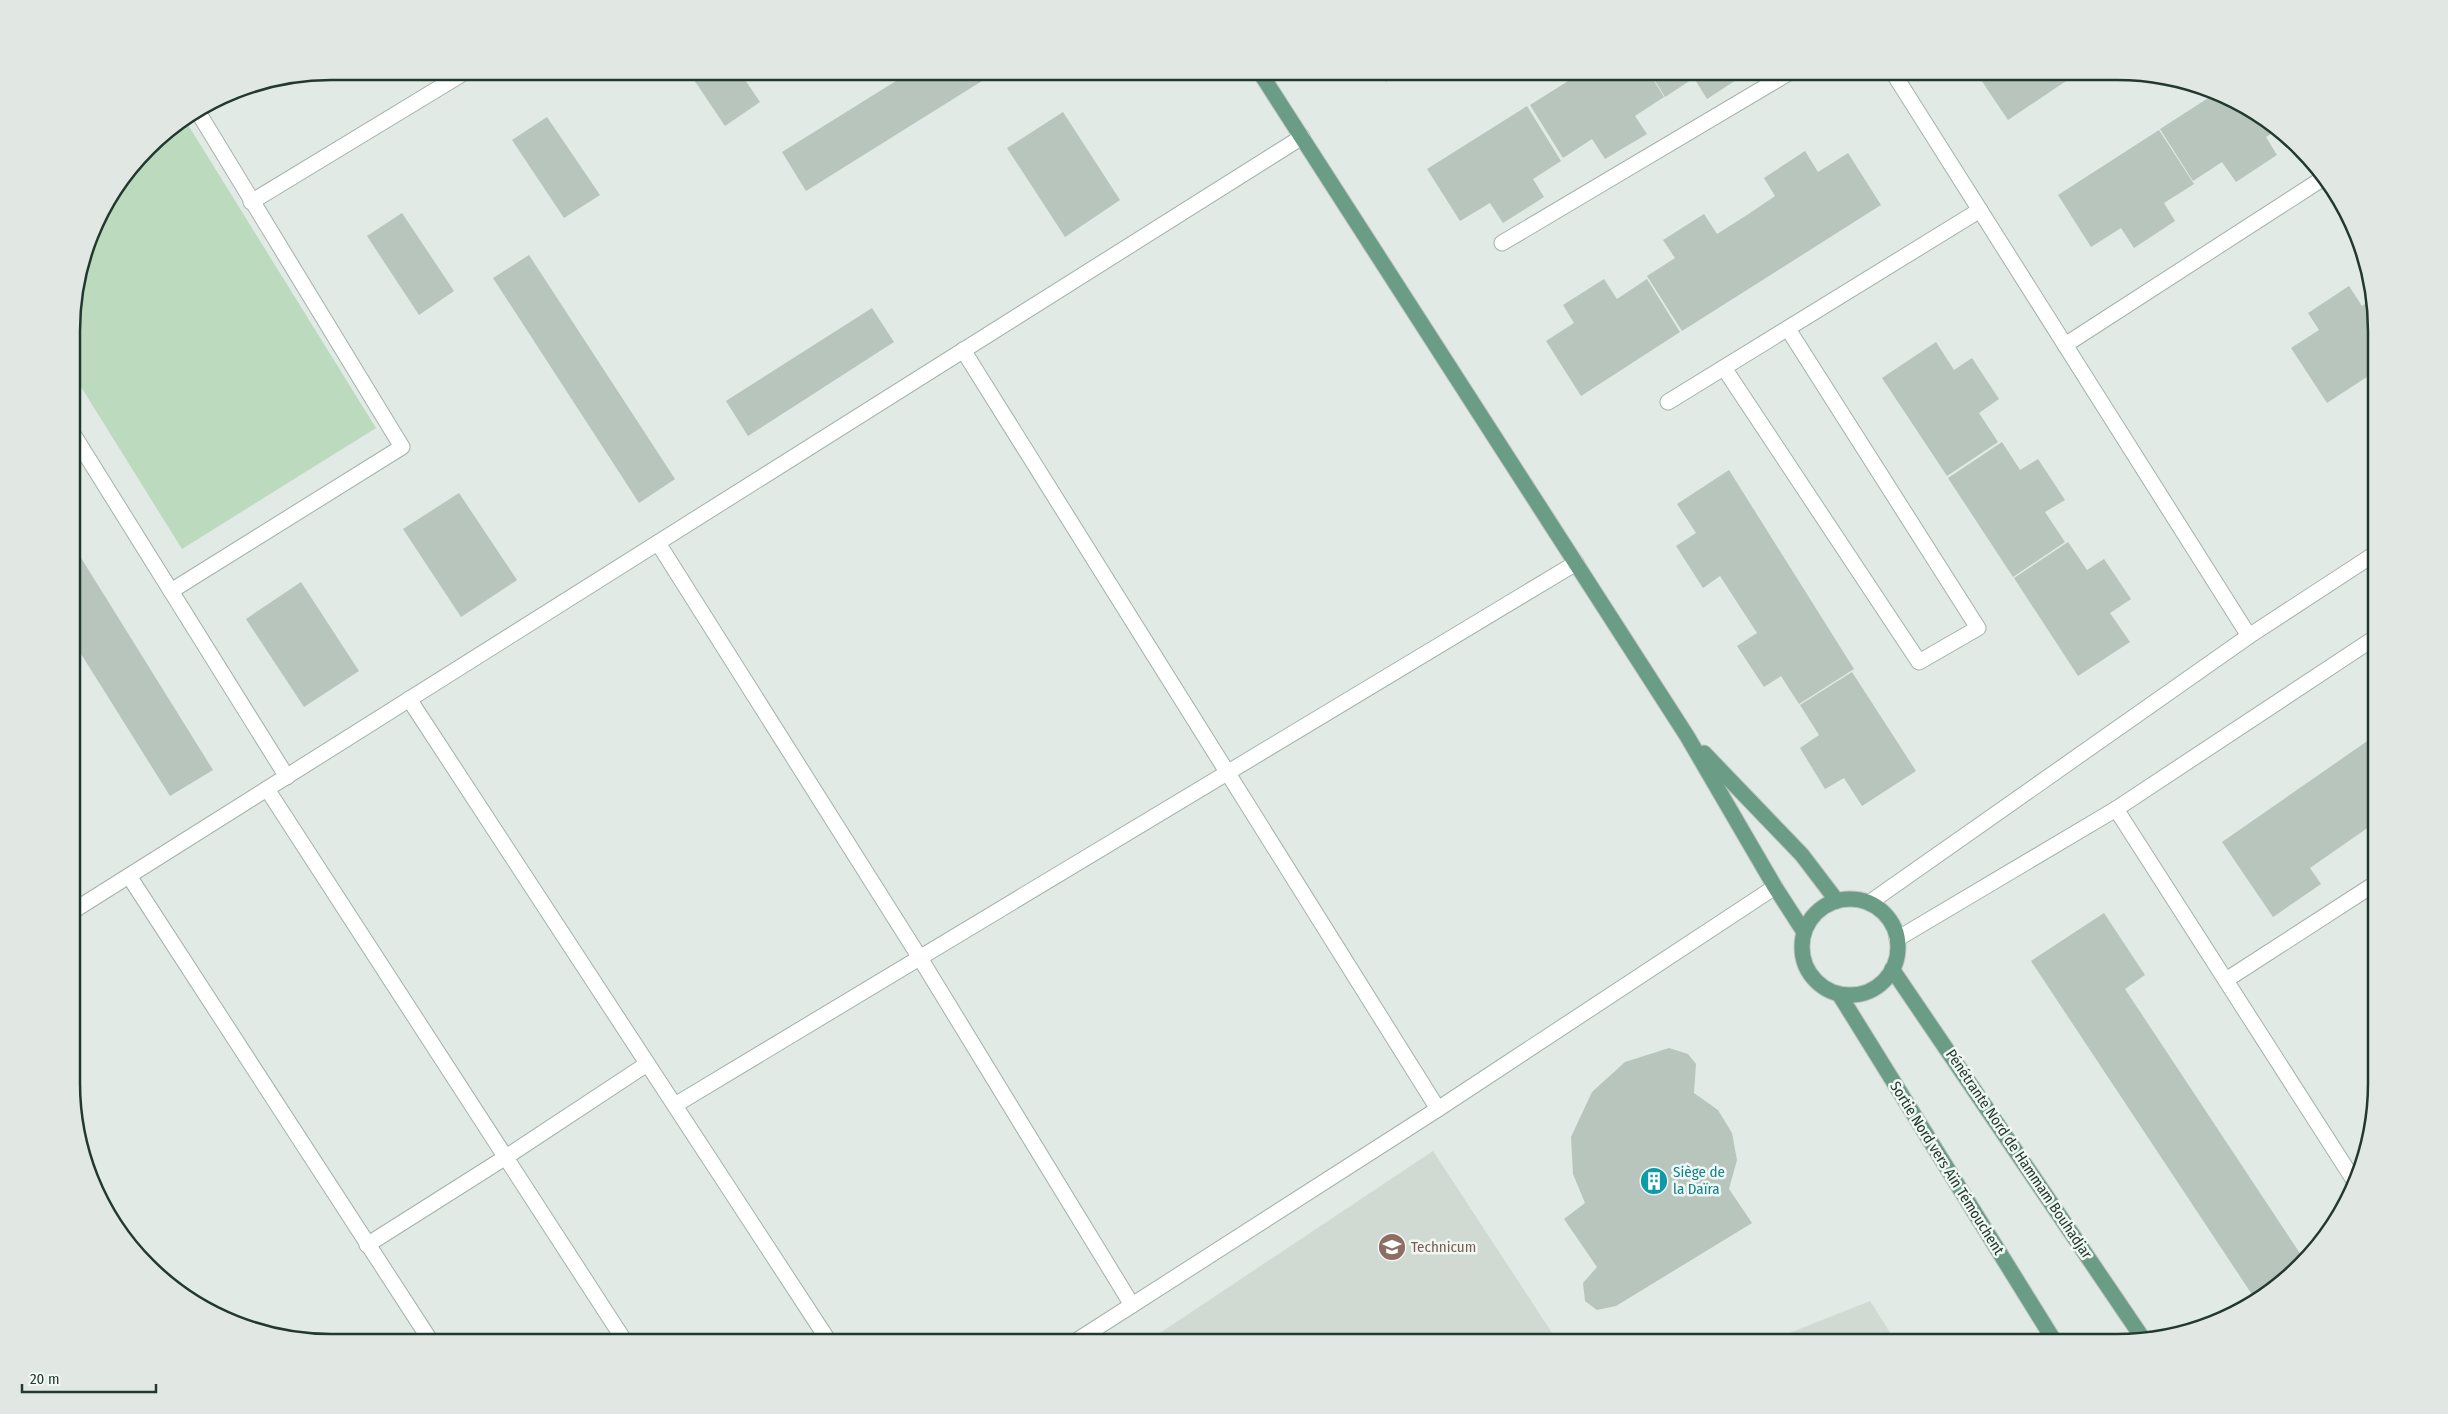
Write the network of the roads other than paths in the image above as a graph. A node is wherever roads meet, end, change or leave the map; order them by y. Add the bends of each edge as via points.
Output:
1 (452, 80) edge
2 (1265, 80) edge
3 (1777, 80) edge
4 (1898, 80) edge
5 (201, 116) edge
6 (1302, 137) junction
7 (2318, 181) edge
8 (251, 202) junction
9 (1980, 210) junction
10 (1502, 243) dead end
11 (1788, 329) junction
12 (2065, 345) junction
13 (963, 350) junction
14 (1724, 368) junction
15 (1668, 402) dead end
16 (80, 444) edge
17 (658, 542) junction
18 (2368, 558) edge
19 (1576, 563) junction
20 (171, 591) junction
21 (2249, 636) junction
22 (2368, 642) edge
23 (409, 699) junction
24 (1687, 736) junction
25 (1227, 773) junction
26 (286, 777) junction
27 (268, 789) junction
28 (2116, 809) junction
29 (128, 876) junction
30 (1775, 887) junction
31 (2368, 888) edge
32 (1837, 900) junction
33 (1869, 904) junction
34 (80, 907) edge
35 (1804, 932) junction
36 (1897, 938) junction
37 (920, 958) junction
38 (1892, 969) junction
39 (2226, 980) junction
40 (1839, 994) junction
41 (647, 1064) junction
42 (675, 1105) junction
43 (1438, 1109) junction
44 (506, 1157) junction
45 (2351, 1175) edge
46 (367, 1245) junction
47 (1132, 1305) junction
48 (2139, 1333) edge
49 (426, 1334) edge
50 (620, 1334) edge
51 (824, 1334) edge
52 (1086, 1334) edge
53 (2050, 1334) edge

1 - 8 street
2 - 6 main road
3 - 10 street
4 - 9 street
5 - 8 street
6 - 13 street
6 - 19 main road
7 - 12 street
8 - 20 street via 402,448
9 - 11 street
9 - 12 street
11 - 14 street
11 - 14 street via 1978,628 1919,662
12 - 21 street
13 - 17 street
13 - 25 street
14 - 15 street
16 - 20 street
17 - 23 street
17 - 37 street
18 - 21 street
19 - 24 main road
19 - 25 street
20 - 26 street
21 - 33 street
22 - 28 street
23 - 26 street
23 - 41 street
24 - 30 main road
24 - 32 main road via 1802,855
25 - 37 street
25 - 43 street
26 - 27 street
27 - 29 street
27 - 44 street
28 - 36 street
28 - 39 street
29 - 34 street
29 - 46 street
30 - 35 main road
30 - 43 street
31 - 39 street
32 - 33 main road via 1854,899
32 - 35 main road via 1817,913
33 - 36 main road via 1892,924
35 - 40 main road via 1801,946 1808,972 1816,982
36 - 38 main road via 1897,954
37 - 42 street
37 - 47 street
38 - 40 main road via 1883,982 1870,991 1855,995
38 - 48 main road, Pénétrante Nord de Hammam Bouhadjar
39 - 45 street
40 - 53 main road, Sortie Nord vers Aïn Témouchent
41 - 42 street
41 - 44 street
42 - 51 street
43 - 47 street
44 - 46 street
44 - 50 street
46 - 49 street
47 - 52 street

